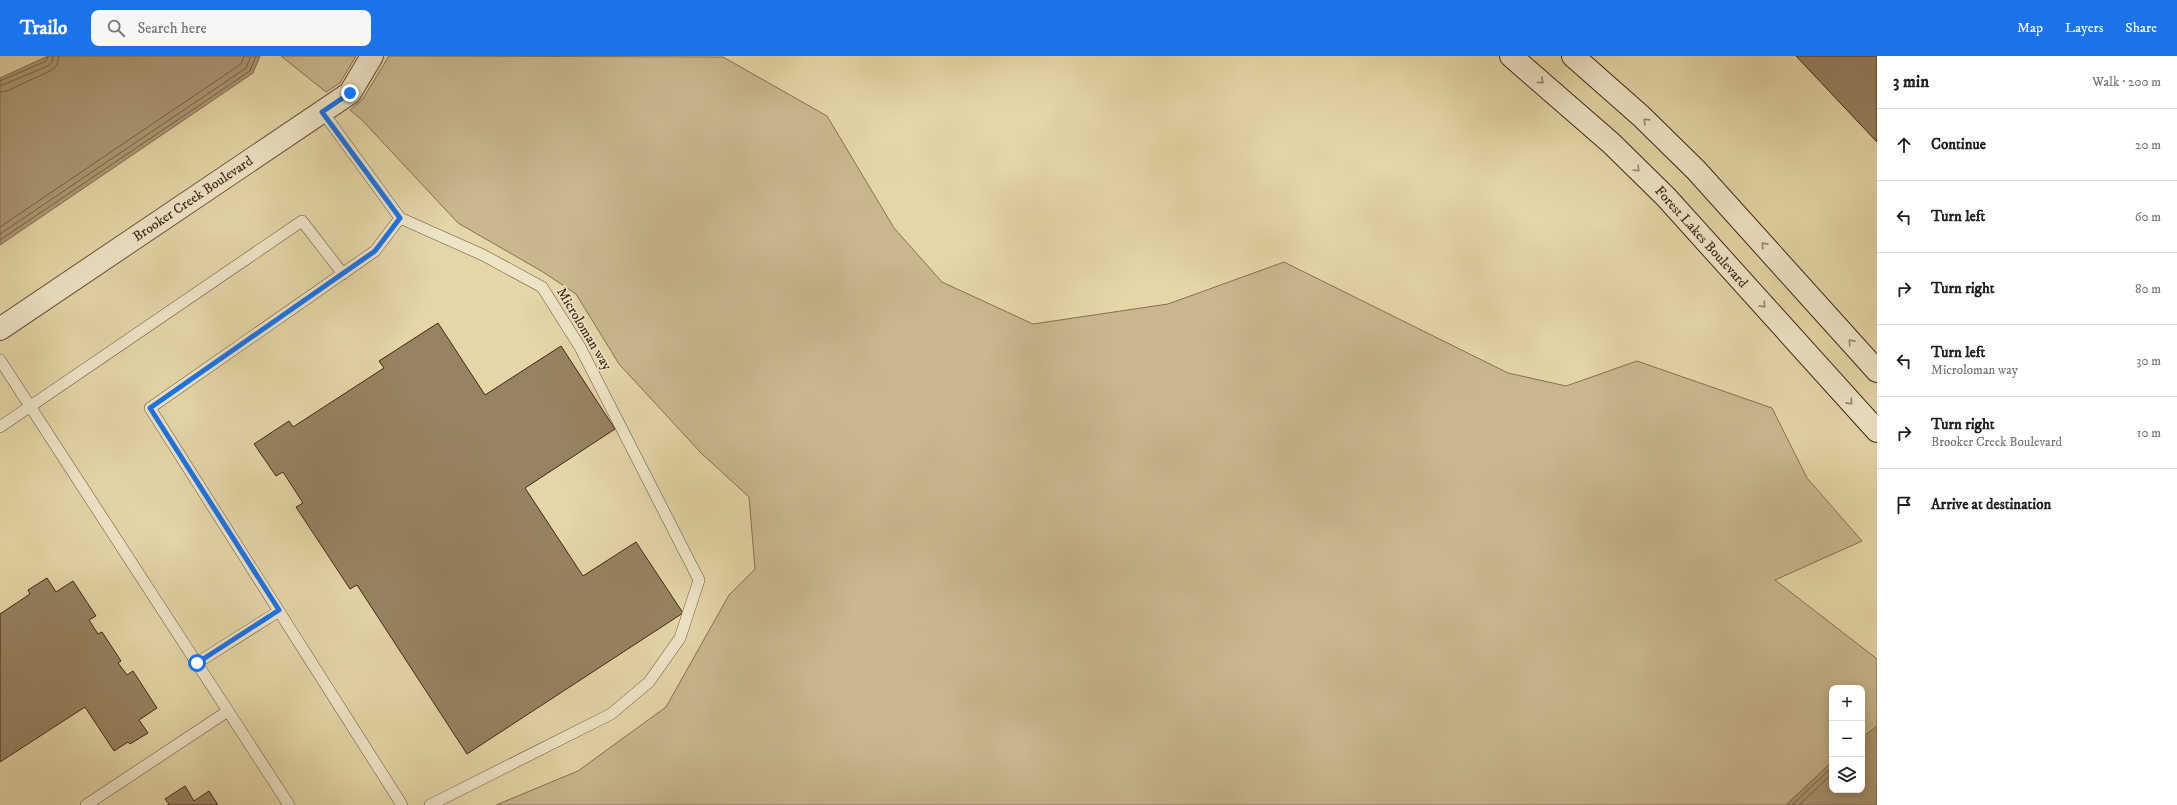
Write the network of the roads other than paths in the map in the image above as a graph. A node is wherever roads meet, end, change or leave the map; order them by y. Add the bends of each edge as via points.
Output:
1 (372, 56) edge
2 (1511, 56) edge
3 (1573, 56) edge
4 (322, 112) junction
5 (400, 218) junction
6 (343, 274) junction
7 (0, 329) edge
8 (0, 360) edge
9 (1877, 371) edge
10 (30, 406) junction
11 (0, 427) edge
12 (1877, 431) edge
13 (279, 610) junction
14 (197, 663) junction
15 (228, 711) junction
16 (86, 805) edge
17 (289, 805) edge
18 (402, 805) edge
19 (430, 805) edge

1 - 4 main road, Brooker Creek Boulevard via 350,93
2 -> 12 main road, Forest Lakes Boulevard via 1611,143 1666,197
9 -> 3 main road via 1696,170 1641,116
4 - 5 lane, Microloman way
4 - 7 main road, Brooker Creek Boulevard
5 - 6 lane via 375,251
5 - 19 lane, Microloman way via 483,255 542,287 580,347 699,580 680,638 649,682 611,714
6 - 10 lane via 302,221
6 - 13 lane via 150,408
8 - 10 lane
10 - 11 lane
10 - 14 lane
13 - 14 lane
13 - 18 lane
14 - 15 lane
15 - 16 lane
15 - 17 lane

